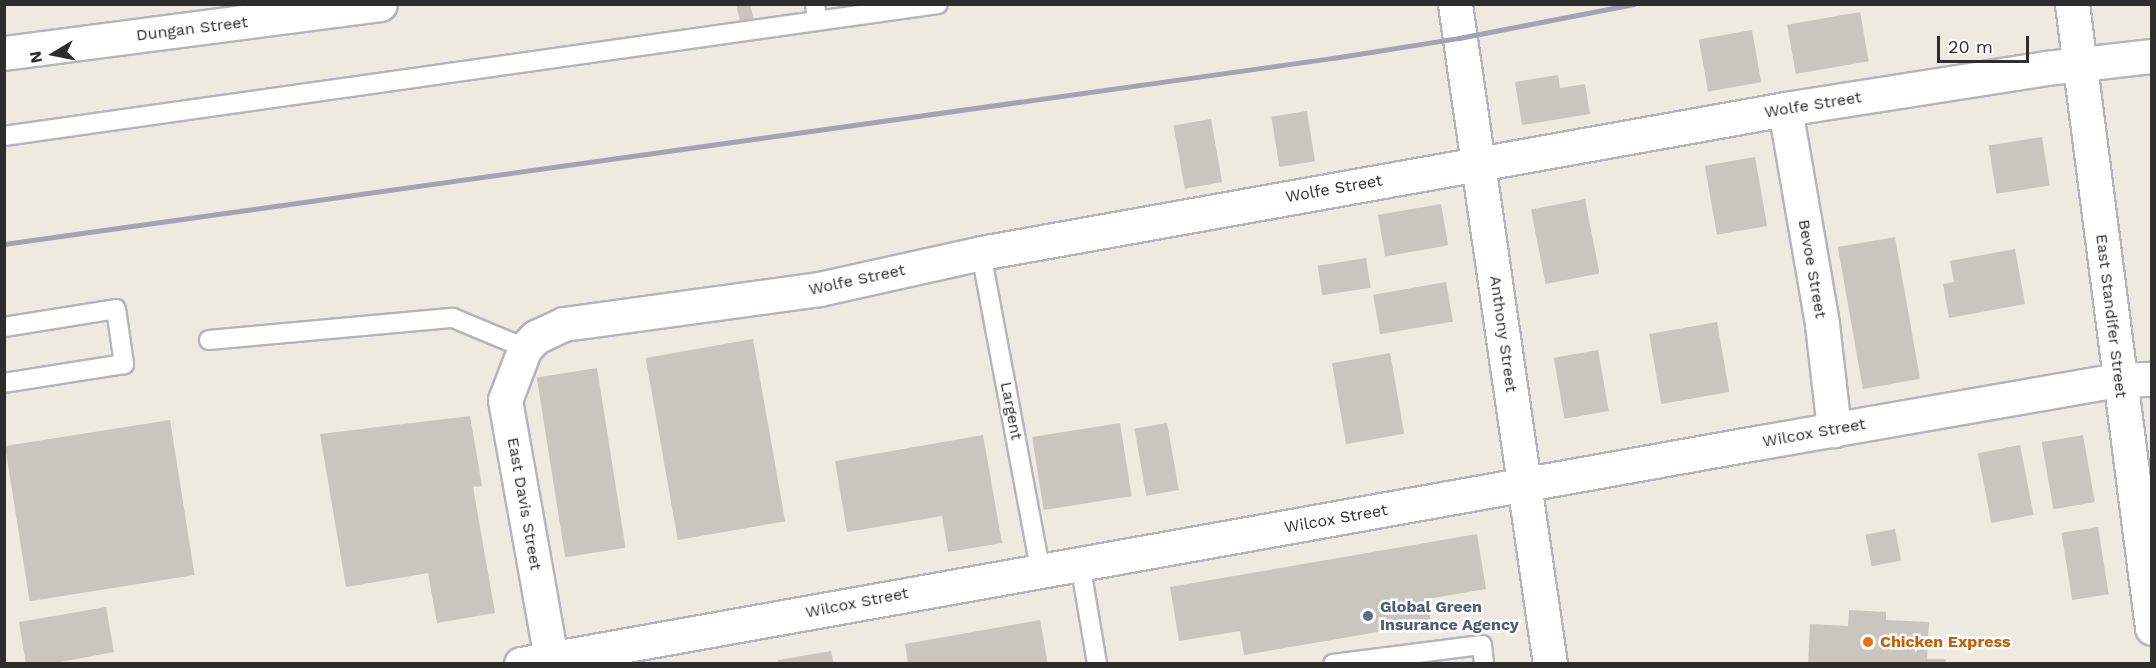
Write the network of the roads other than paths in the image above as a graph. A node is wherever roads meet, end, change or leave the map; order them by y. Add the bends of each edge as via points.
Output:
1 (380, 4) edge
2 (938, 4) edge
3 (1455, 4) edge
4 (2072, 4) edge
5 (816, 13) edge
6 (4, 53) edge
7 (2151, 56) edge
8 (2080, 66) junction
9 (1785, 109) junction
10 (4, 136) edge
11 (1478, 163) junction
12 (981, 253) junction
13 (4, 327) edge
14 (209, 339) dead end
15 (525, 348) junction
16 (2151, 379) edge
17 (2118, 380) junction
18 (4, 383) edge
19 (1834, 430) junction
20 (1525, 486) junction
21 (1080, 563) junction
22 (1040, 569) junction
23 (2151, 628) edge
24 (542, 662) edge
25 (1097, 663) edge
26 (1333, 663) edge
27 (1484, 663) edge
28 (1550, 663) edge

1 - 6 street, Dungan Street
2 - 5 lane
3 - 11 street, Anthony Street
4 - 8 street, East Standifer Street
5 - 10 lane
7 - 8 street, Wolfe Street
8 - 9 street, Wolfe Street
8 - 17 street, East Standifer Street
9 - 11 street, Wolfe Street
9 - 19 street, Bevoe Street via 1822,324
11 - 12 street, Wolfe Street
11 - 20 street, Anthony Street
12 - 15 street, Wolfe Street via 819,289 564,324 536,336
12 - 22 lane, Largent
13 - 18 lane via 116,309 124,364
14 - 15 lane via 453,318
15 - 24 street, East Davis Street via 505,400
16 - 17 street, Wilcox Street
17 - 19 street, Wilcox Street
17 - 23 street, East Standifer Street
19 - 20 street, Wilcox Street
20 - 21 street, Wilcox Street
20 - 28 street, Anthony Street
21 - 22 street, Wilcox Street
21 - 25 lane
22 - 24 street, Wilcox Street
26 - 27 lane via 1482,645

